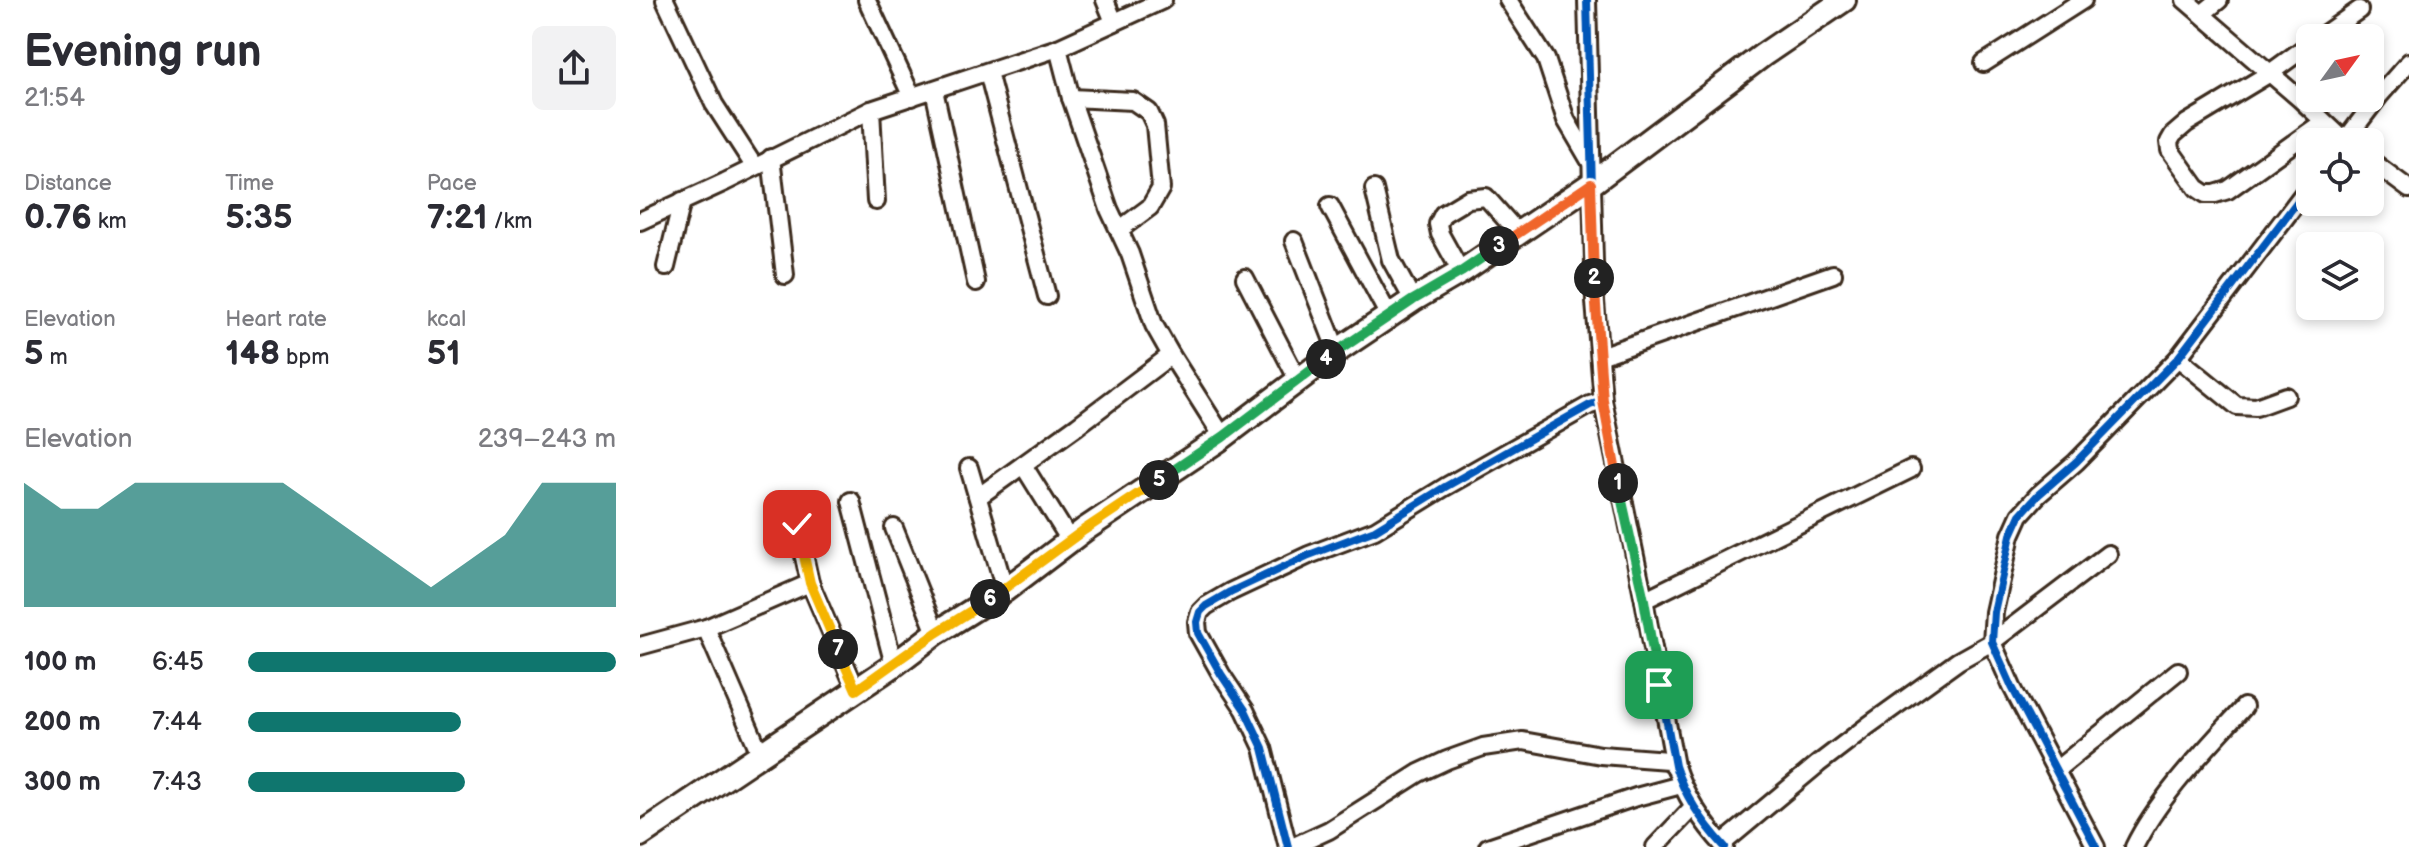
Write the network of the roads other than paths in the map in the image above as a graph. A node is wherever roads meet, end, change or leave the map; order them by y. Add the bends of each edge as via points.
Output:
1 (665, 0) edge
2 (867, 0) edge
3 (1105, 0) edge
4 (1163, 0) edge
5 (1508, 0) edge
6 (1587, 0) edge
7 (1844, 0) edge
8 (2083, 0) edge
9 (2185, 0) edge
10 (2219, 0) edge
11 (2359, 10) dead end
12 (2202, 14) junction
13 (1114, 22) junction
14 (2339, 24) edge
15 (1058, 48) junction
16 (2296, 54) edge
17 (2409, 62) edge
18 (1984, 63) dead end
19 (988, 72) junction
20 (2270, 73) junction
21 (934, 90) junction
22 (912, 97) junction
23 (1071, 98) junction
24 (871, 110) junction
25 (2323, 122) junction
26 (2330, 128) edge
27 (2355, 128) edge
28 (771, 158) junction
29 (1590, 161) junction
30 (754, 166) junction
31 (2384, 170) edge
32 (1591, 184) junction
33 (1374, 189) dead end
34 (2409, 189) edge
35 (682, 201) junction
36 (876, 201) dead end
37 (2296, 203) edge
38 (1330, 206) dead end
39 (640, 221) edge
40 (1119, 230) junction
41 (1518, 233) junction
42 (1294, 241) dead end
43 (666, 267) dead end
44 (1461, 272) junction
45 (1833, 274) dead end
46 (785, 275) dead end
47 (1245, 278) dead end
48 (976, 282) dead end
49 (1047, 296) dead end
50 (1413, 300) junction
51 (1389, 316) junction
52 (1337, 351) junction
53 (1171, 355) junction
54 (1600, 356) junction
55 (2178, 358) junction
56 (1298, 380) junction
57 (2286, 396) dead end
58 (1603, 401) junction
59 (1223, 437) junction
60 (1023, 465) junction
61 (969, 468) dead end
62 (1911, 469) dead end
63 (978, 497) junction
64 (851, 501) dead end
65 (797, 524) dead end
66 (894, 528) dead end
67 (1071, 542) junction
68 (2108, 554) dead end
69 (810, 583) junction
70 (1005, 590) junction
71 (1644, 600) junction
72 (706, 628) junction
73 (936, 633) junction
74 (1992, 642) junction
75 (640, 646) edge
76 (894, 665) junction
77 (2178, 671) dead end
78 (856, 690) junction
79 (2244, 707) dead end
80 (760, 753) junction
81 (1675, 766) junction
82 (2056, 770) junction
83 (1681, 785) junction
84 (1693, 807) junction
85 (640, 835) edge
86 (1723, 846) edge
87 (1290, 847) edge
88 (1488, 847) edge
89 (1655, 847) edge
90 (2096, 847) edge
91 (2134, 847) edge

1 - 30 street via 714,104
2 - 22 street
3 - 13 street
4 - 13 street
5 - 29 street via 1546,59 1566,120
6 - 29 street
7 - 32 main road
8 - 18 street
9 - 12 street
10 - 12 street
11 - 14 street
12 - 20 street
13 - 15 street
15 - 19 street
15 - 23 street
16 - 20 street
17 - 27 street
19 - 21 street
19 - 49 street
20 - 25 street
20 - 25 street via 2173,135 2170,150 2197,188 2206,194 2228,190
21 - 22 street
21 - 48 street
22 - 24 street
23 - 40 street
23 - 40 street via 1133,101 1149,112 1155,125 1161,188 1150,207
24 - 28 street
24 - 36 street
25 - 26 street
28 - 30 street
28 - 46 street
29 - 32 street
30 - 35 street
31 - 34 street
32 - 41 main road
32 - 54 street
33 - 50 street via 1391,260
35 - 39 street
35 - 43 street
37 - 55 street
38 - 51 street
40 - 53 street via 1154,325
41 - 44 main road
41 - 44 street via 1486,197 1468,199 1443,214 1440,234
42 - 52 street
44 - 50 main road
45 - 54 street
47 - 56 street
50 - 51 main road
51 - 52 main road
52 - 56 main road
53 - 59 street
53 - 60 street
54 - 58 street
55 - 57 street via 2237,406 2256,407
55 - 74 street via 2020,515 1994,612
56 - 59 main road
58 - 71 street
58 - 87 street via 1375,530 1230,592 1200,612 1198,633 1263,748
59 - 67 main road
60 - 63 street
60 - 67 street
61 - 63 street
62 - 71 street
63 - 70 street
64 - 76 street
65 - 69 street
66 - 73 street
67 - 70 main road
68 - 74 street
69 - 72 street
69 - 78 street
70 - 73 main road
71 - 81 street
72 - 75 street
72 - 80 street
73 - 76 main road
74 - 82 street
74 - 86 street via 1869,725
76 - 78 main road
77 - 82 street
78 - 80 main road
79 - 91 street via 2191,766
80 - 85 main road
81 - 83 street
81 - 87 street via 1668,760 1523,741 1483,747 1419,773 1329,830
82 - 90 street
83 - 84 street
83 - 88 street
84 - 86 street
84 - 89 street

